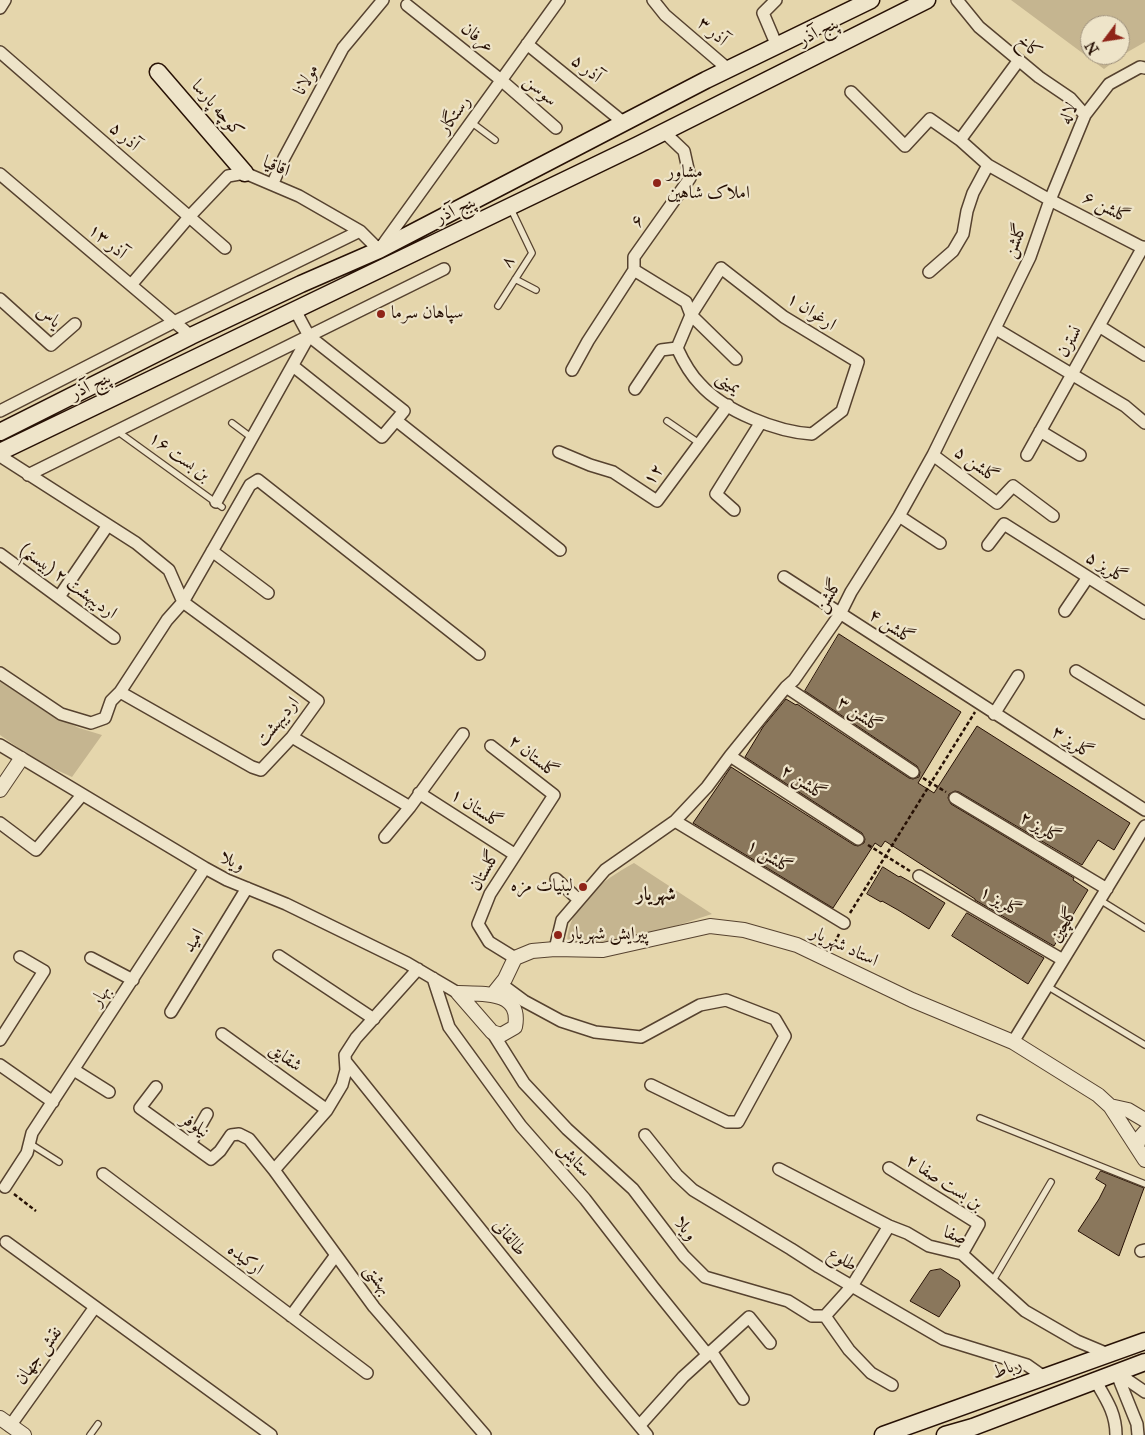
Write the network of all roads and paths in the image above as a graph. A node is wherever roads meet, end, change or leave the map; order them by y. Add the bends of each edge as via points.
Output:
1 (5, 0) edge
2 (383, 0) edge
3 (559, 0) edge
4 (653, 0) edge
5 (776, 0) edge
6 (871, 0) edge
7 (927, 0) edge
8 (957, 0) edge
9 (407, 5) dead end
10 (0, 8) edge
11 (527, 44) junction
12 (777, 46) junction
13 (0, 52) edge
14 (1019, 60) junction
15 (1145, 68) edge
16 (728, 69) junction
17 (158, 72) dead end
18 (501, 80) junction
19 (851, 92) dead end
20 (1085, 114) junction
21 (471, 122) junction
22 (624, 122) junction
23 (556, 128) dead end
24 (664, 132) junction
25 (495, 140) dead end
26 (960, 140) junction
27 (988, 165) junction
28 (245, 173) junction
29 (0, 174) edge
30 (273, 184) junction
31 (1050, 200) junction
32 (510, 207) junction
33 (189, 217) junction
34 (360, 231) junction
35 (225, 248) dead end
36 (1144, 248) edge
37 (380, 250) junction
38 (444, 269) dead end
39 (634, 270) junction
40 (930, 272) dead end
41 (515, 279) junction
42 (301, 284) junction
43 (131, 285) junction
44 (536, 290) dead end
45 (0, 299) edge
46 (263, 302) junction
47 (311, 302) junction
48 (498, 306) dead end
49 (295, 310) junction
50 (691, 315) junction
51 (174, 322) junction
52 (271, 322) junction
53 (75, 324) dead end
54 (1099, 326) junction
55 (996, 329) junction
56 (191, 336) junction
57 (309, 336) junction
58 (676, 348) junction
59 (1145, 355) edge
60 (736, 359) dead end
61 (293, 366) junction
62 (572, 370) dead end
63 (1071, 375) junction
64 (635, 390) dead end
65 (728, 405) junction
66 (0, 411) edge
67 (397, 421) junction
68 (667, 421) dead end
69 (761, 422) junction
70 (232, 423) dead end
71 (1145, 424) edge
72 (16, 425) junction
73 (117, 430) junction
74 (1040, 431) junction
75 (0, 432) edge
76 (812, 434) joint
77 (252, 438) junction
78 (699, 443) junction
79 (0, 452) edge
80 (560, 452) dead end
81 (933, 455) junction
82 (1027, 455) dead end
83 (0, 456) edge
84 (1080, 456) dead end
85 (28, 474) junction
86 (219, 505) joint
87 (734, 510) dead end
88 (899, 516) junction
89 (1053, 516) dead end
90 (108, 525) junction
91 (940, 543) dead end
92 (988, 545) dead end
93 (560, 550) dead end
94 (212, 551) junction
95 (0, 554) edge
96 (784, 577) dead end
97 (1088, 577) junction
98 (268, 593) dead end
99 (59, 597) junction
100 (183, 602) junction
101 (1065, 611) dead end
102 (1145, 613) edge
103 (840, 614) junction
104 (114, 638) dead end
105 (479, 654) dead end
106 (1076, 672) dead end
107 (0, 673) edge
108 (1018, 676) dead end
109 (786, 688) junction
110 (120, 692) junction
111 (980, 704) junction
112 (994, 714) junction
113 (1145, 714) edge
114 (463, 734) dead end
115 (292, 737) junction
116 (0, 745) edge
117 (491, 746) dead end
118 (730, 756) junction
119 (21, 759) junction
120 (912, 772) joint
121 (931, 783) junction
122 (0, 790) edge
123 (419, 793) junction
124 (82, 794) junction
125 (554, 795) joint
126 (955, 798) joint
127 (410, 807) junction
128 (1145, 810) edge
129 (675, 821) junction
130 (0, 823) edge
131 (1145, 826) edge
132 (385, 836) dead end
133 (858, 839) joint
134 (514, 854) junction
135 (886, 856) junction
136 (205, 868) junction
137 (918, 876) joint
138 (556, 879) dead end
139 (247, 888) junction
140 (1107, 889) junction
141 (579, 900) junction
142 (1100, 900) junction
143 (844, 923) junction
144 (1145, 928) edge
145 (555, 949) junction
146 (279, 956) dead end
147 (20, 957) dead end
148 (91, 958) dead end
149 (514, 958) junction
150 (827, 959) junction
151 (1063, 960) junction
152 (418, 969) junction
153 (433, 978) junction
154 (133, 980) junction
155 (1047, 986) junction
156 (497, 989) junction
157 (458, 993) junction
158 (171, 1012) dead end
159 (374, 1019) junction
160 (492, 1032) junction
161 (222, 1034) dead end
162 (1, 1035) edge
163 (1013, 1042) junction
164 (1145, 1045) edge
165 (346, 1062) junction
166 (0, 1065) edge
167 (74, 1070) junction
168 (651, 1085) dead end
169 (156, 1087) dead end
170 (109, 1092) dead end
171 (53, 1102) junction
172 (1110, 1106) junction
173 (327, 1110) junction
174 (207, 1114) dead end
175 (980, 1118) dead end
176 (1145, 1120) edge
177 (1145, 1132) edge
178 (645, 1135) dead end
179 (249, 1139) joint
180 (29, 1143) junction
181 (190, 1144) junction
182 (1137, 1147) junction
183 (1145, 1160) edge
184 (59, 1162) dead end
185 (889, 1168) dead end
186 (778, 1169) dead end
187 (274, 1170) junction
188 (103, 1174) dead end
189 (1051, 1182) dead end
190 (1145, 1184) edge
191 (5, 1187) joint
192 (36, 1211) dead end
193 (889, 1226) junction
194 (6, 1242) dead end
195 (962, 1254) junction
196 (336, 1255) junction
197 (992, 1282) junction
198 (852, 1286) junction
199 (95, 1307) junction
200 (291, 1316) junction
201 (825, 1316) junction
202 (1145, 1341) edge
203 (770, 1343) dead end
204 (709, 1353) junction
205 (1108, 1354) junction
206 (1145, 1362) edge
207 (1116, 1372) junction
208 (367, 1373) dead end
209 (1044, 1377) junction
210 (1095, 1380) junction
211 (892, 1385) dead end
212 (1145, 1392) edge
213 (743, 1399) dead end
214 (5, 1422) edge
215 (98, 1424) dead end
216 (640, 1425) junction
217 (980, 1431) edge
218 (24, 1435) edge
219 (90, 1435) edge
220 (271, 1435) edge
221 (484, 1435) edge
222 (647, 1435) edge
223 (883, 1435) edge
224 (946, 1435) edge
225 (1116, 1435) edge
226 (1138, 1435) edge

1 - 10 street
2 - 30 street, مولانا via 343,48
3 - 11 street, رستگار
4 - 16 street, آذر ۳
5 - 12 street via 764,13
6 - 12 main road, پنج آذر
7 - 24 main road, پنج آذر
8 - 14 street, کاخ via 979,27
9 - 18 street, عرفان
11 - 18 street, رستگار
11 - 22 street, آذر ۵
12 - 16 main road, پنج آذر
13 - 33 street, آذر ۵
14 - 20 street, کاخ via 1070,98
14 - 26 street
15 - 20 street, لاله via 1140,67 1109,84
16 - 22 main road, پنج آذر
17 - 28 main road, کوچه پارسا
18 - 21 street, رستگار
18 - 23 street, سوسن
19 - 26 street, گلشن ۶ via 905,146 930,120
20 - 31 street, لاله
21 - 25 lane
21 - 37 street, رستگار
22 - 37 main road, پنج آذر
24 - 32 main road, پنج آذر
24 - 39 street, ۶ via 684,150 690,178 634,257
26 - 27 street, گلشن ۶
27 - 31 street, گلشن ۶
27 - 40 street via 973,193 963,234 953,250
28 - 30 street, اقاقیا
28 - 33 street, اقاقیا via 228,176
29 - 43 street, ۱۳ آذر
30 - 34 street, اقاقیا
31 - 36 street, گلشن ۶
31 - 55 street, گلشن via 1030,258
32 - 41 lane, ۸ via 532,253
32 - 47 main road, پنج آذر
33 - 35 street, آذر ۵
33 - 43 street, اقاقیا
34 - 37 street, اقاقیا
34 - 51 street
36 - 54 street, نسترن
37 - 42 main road, پنج آذر
38 - 57 street
39 - 50 street via 686,302
39 - 62 street
41 - 44 lane
41 - 48 lane, ۸
42 - 46 main road, پنج آذر
42 - 47 main road
43 - 51 street, ۱۳ آذر
45 - 53 street, یاس via 51,345
46 - 52 main road
46 - 56 main road, پنج آذر
47 - 49 main road, پنج آذر
49 - 52 main road, پنج آذر
49 - 57 street
50 - 58 street
50 - 60 street
50 - 76 street, ارغوان ۱ via 721,268 784,317 858,362 842,411
51 - 56 street, ۱۳ آذر
51 - 66 street
52 - 79 main road, پنج آذر
54 - 59 street
54 - 63 street, نسترن
55 - 63 street
55 - 81 street, گلشن
56 - 72 main road, پنج آذر
57 - 61 street
57 - 67 street via 404,410
57 - 73 street
58 - 64 street via 661,350
58 - 65 street, یمینی via 700,384
61 - 67 street via 382,438
61 - 77 street
63 - 71 street via 1125,406
63 - 74 street, نسترن
65 - 69 street, یمینی
65 - 78 street, ۱۲
66 - 72 street
67 - 93 street
68 - 78 lane
69 - 76 street, یمینی via 796,433
69 - 87 street via 716,494
70 - 77 lane
72 - 75 main road, پنج آذر
73 - 85 street
73 - 86 lane, بن بست ۱۶
74 - 82 street, نسترن
74 - 84 street
77 - 86 street
78 - 80 street, ۱۲ via 657,501 613,472
81 - 88 street, گلشن
81 - 89 street, گلشن ۵ via 997,503 1013,486
83 - 85 street
85 - 90 street
88 - 91 street
88 - 103 street, گلشن
90 - 99 street
90 - 100 street via 169,570
92 - 97 street, گلریز ۵ via 1004,524
94 - 98 street
94 - 100 street
94 - 105 street via 250,485 258,480
95 - 99 street, اردیبهشت ۲ (بیستم)
96 - 103 street, گلشن ۴
97 - 101 street
97 - 102 street, گلریز ۵
99 - 104 street, اردیبهشت ۲ (بیستم)
100 - 110 street via 167,620
100 - 115 street, اردیبهشت via 318,701
103 - 109 street, گلشن
103 - 111 street, گلشن ۴
106 - 113 street
107 - 110 street via 61,714 91,723 106,718 111,701
108 - 112 street
109 - 118 street, گلشن
109 - 120 street, گلشن ۳
110 - 115 street, اردیبهشت via 261,770
111 - 112 street, گلریز ۳
111 - 121 path
112 - 128 street, گلریز ۳
114 - 123 street
115 - 127 street
116 - 119 street, ویلا
117 - 125 street, گلستان ۲
118 - 129 street, گلشن
118 - 133 street, گلشن ۲
119 - 122 street
119 - 124 street, ویلا
120 - 121 path
121 - 126 path
121 - 135 path
123 - 127 street
123 - 134 street, گلستان ۱
124 - 130 street via 36,850
124 - 136 street, ویلا
125 - 134 street, گلستان
126 - 140 street, گلریز ۲
127 - 132 street
129 - 141 street, گلشن via 605,870
129 - 143 street, گلشن ۱
131 - 140 street, گلچین
133 - 135 path
134 - 149 street, گلستان via 490,894 478,924 489,942
135 - 137 path
135 - 143 path
136 - 139 street, ویلا
136 - 154 street, بهار
137 - 151 street, گلریز ۱
138 - 141 street
139 - 152 street, ویلا
139 - 158 street, امید
140 - 142 street, گلچین
141 - 145 street, گلشن via 562,920
142 - 144 lane
142 - 151 street, گلچین
143 - 150 path
145 - 149 street, استاد شهریار via 532,951
145 - 150 street, استاد شهریار via 603,950 710,926 744,930 788,942
146 - 159 street
147 - 162 street via 44,971
148 - 154 street
149 - 156 street
150 - 163 street, استاد شهریار via 912,1000
151 - 155 street, گلچین
152 - 153 street, ویلا
152 - 159 street
153 - 157 street, ویلا
153 - 204 street, ستایش via 449,1027 504,1103
154 - 167 street, بهار
155 - 163 street, گلچین
155 - 164 lane
156 - 157 street
156 - 160 street via 514,1007 517,1017 515,1027 508,1033
156 - 168 street via 561,1021 595,1032 641,1037 700,1005 726,1000 775,1019 785,1036 738,1122 727,1122
157 - 160 street
159 - 165 street via 353,1044 346,1055
160 - 201 street, ویلا via 524,1083 567,1129 633,1189 684,1256 705,1277 788,1301 812,1316
161 - 173 street, شقایق
163 - 172 street, استاد شهریار via 1098,1095
165 - 173 street via 342,1085
165 - 216 street, طالقانی
166 - 171 street
167 - 170 street
167 - 171 street, بهار
169 - 181 street, نیلوفر via 140,1108
171 - 180 street, بهار
172 - 176 street via 1128,1110
172 - 182 street, استاد شهریار
173 - 187 street
174 - 181 street
175 - 190 lane
177 - 182 street
178 - 198 street, طلوع via 693,1190
179 - 181 street, نیلوفر via 239,1134 231,1135 211,1159
179 - 187 street, بهشتی
180 - 184 lane
180 - 191 street, بهار via 27,1152
182 - 183 street, استاد شهریار
185 - 195 street, بن بست صفا ۲ via 979,1224
186 - 193 street, صفا
187 - 196 street, بهشتی
188 - 200 street, ارکیده
189 - 197 lane
191 - 192 path
193 - 195 street, صفا via 929,1246
193 - 198 street
194 - 199 street
195 - 197 street, صفا
196 - 200 street
196 - 221 street, بهشتی via 374,1307
197 - 205 street, صفا via 1032,1315 1077,1342
198 - 201 street
198 - 209 street, طلوع via 943,1339 1028,1365
199 - 214 street, نقش جهان
199 - 220 street
200 - 208 street, ارکیده
201 - 211 street via 849,1350 871,1373
202 - 205 main road, رباط
203 - 204 street via 749,1317
204 - 213 street, ستایش
204 - 216 street via 682,1377
205 - 209 main road, رباط
206 - 207 main road
207 - 210 main road
207 - 212 street
207 - 226 street via 1137,1424
209 - 223 main road, رباط
210 - 217 main road
210 - 225 street via 1116,1422
214 - 218 street
215 - 219 lane
216 - 222 street, طالقانی
217 - 224 main road

